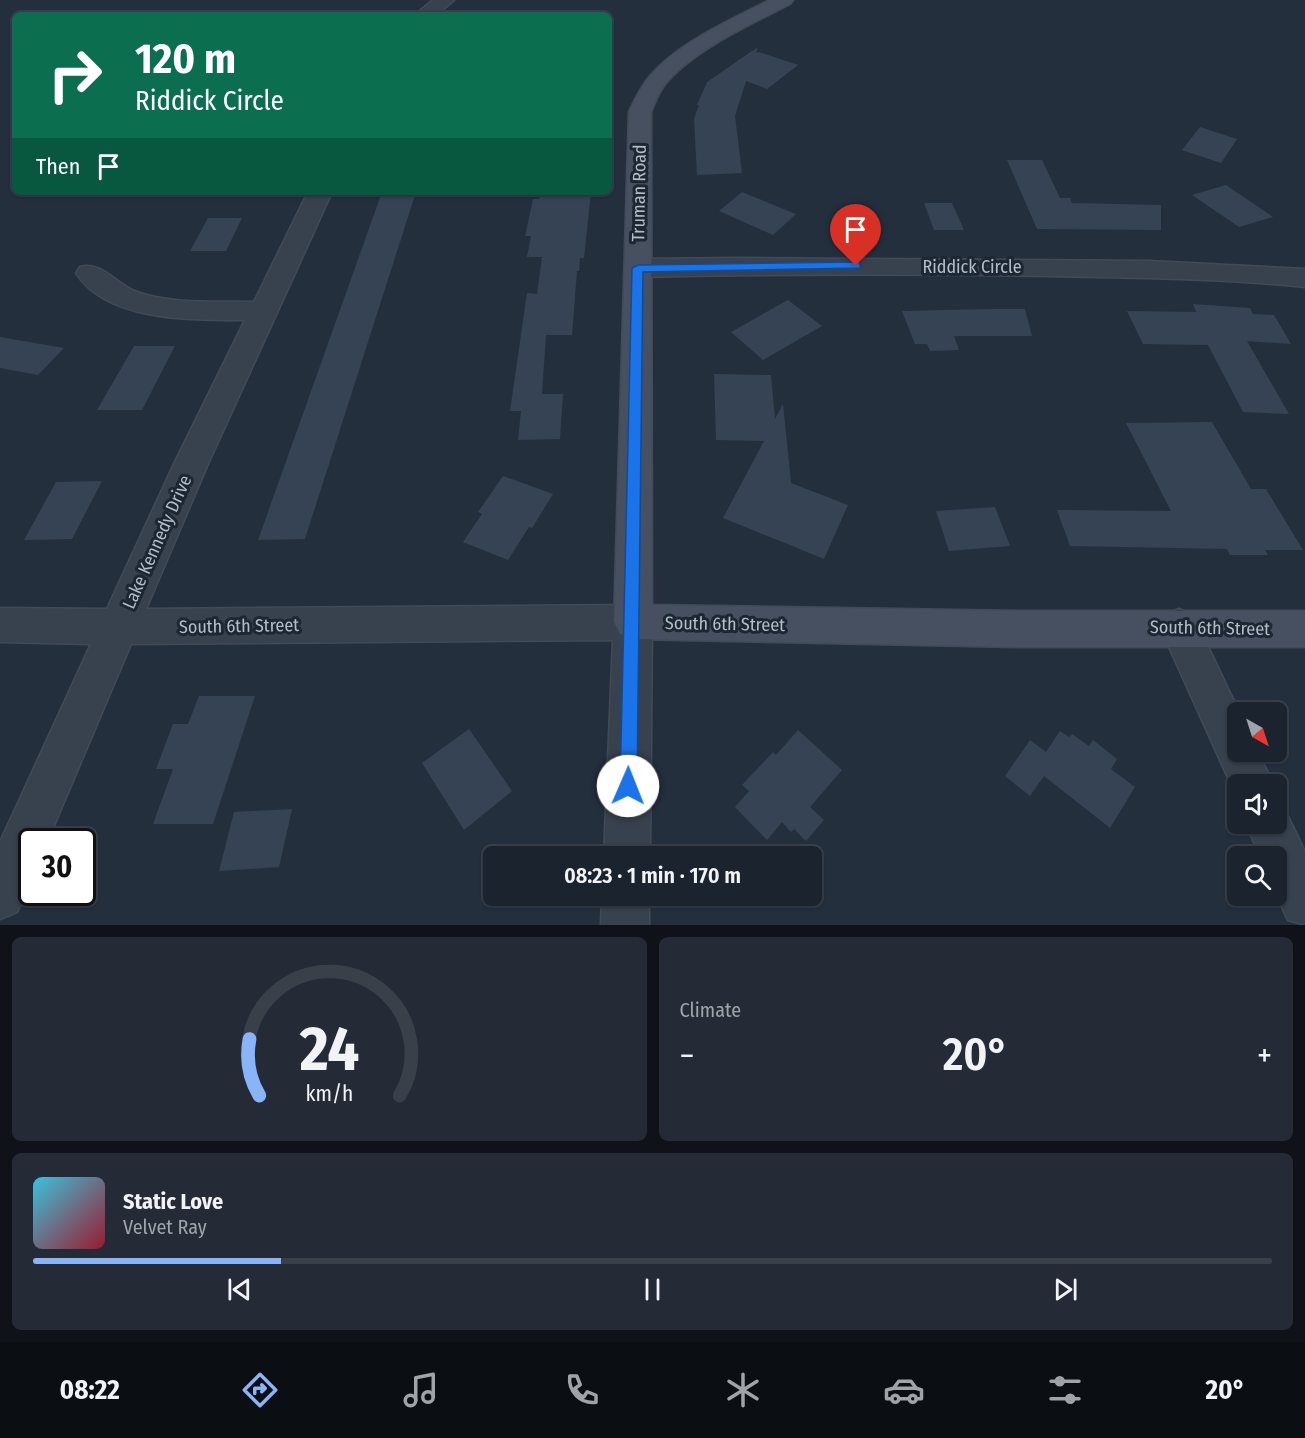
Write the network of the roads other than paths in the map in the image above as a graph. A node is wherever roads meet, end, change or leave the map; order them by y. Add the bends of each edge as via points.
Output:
1 (445, 0) edge
2 (784, 0) edge
3 (428, 12) edge
4 (319, 195) edge
5 (638, 268) junction
6 (89, 273) dead end
7 (1305, 278) edge
8 (263, 311) junction
9 (633, 622) junction
10 (0, 625) edge
11 (119, 627) junction
12 (1179, 627) junction
13 (1305, 630) edge
14 (1246, 774) edge
15 (1273, 834) edge
16 (627, 846) edge
17 (0, 895) edge
18 (1305, 903) edge
19 (626, 906) edge
20 (625, 925) edge

1 - 3 street
2 - 5 street, Truman Road via 677,62 648,94 640,112
4 - 8 street, Lake Kennedy Drive
5 - 7 street, Riddick Circle via 1023,267 1195,270
5 - 9 street, Truman Road
6 - 8 street via 123,297 146,305
8 - 11 street, Lake Kennedy Drive
9 - 11 street, South 6th Street
9 - 12 street, South 6th Street via 1022,629
9 - 16 street, Truman Road
10 - 11 street, South 6th Street
11 - 17 street, Lake Kennedy Drive
12 - 13 street, South 6th Street
12 - 14 street
15 - 18 street
19 - 20 street

